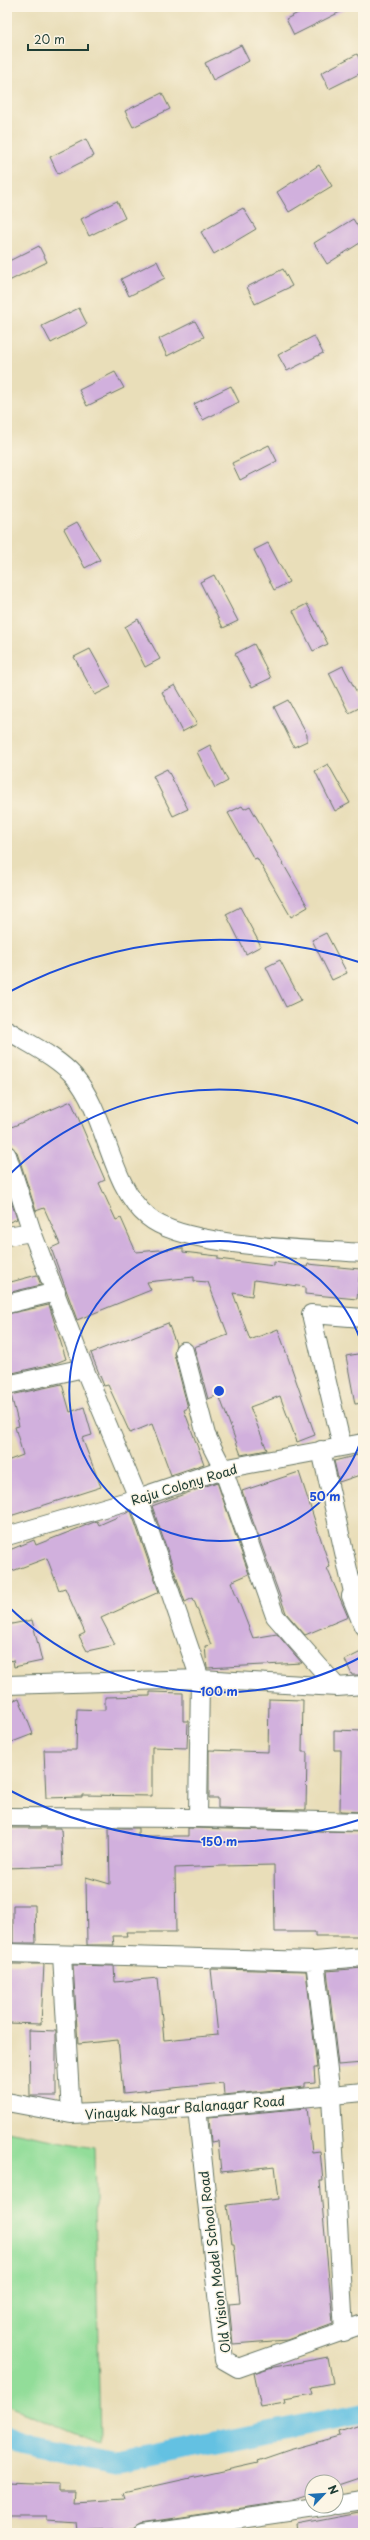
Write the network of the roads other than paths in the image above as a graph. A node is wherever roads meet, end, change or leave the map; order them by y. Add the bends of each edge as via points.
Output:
1 (7, 1030) edge
2 (7, 1155) edge
3 (32, 1232) junction
4 (7, 1236) edge
5 (363, 1253) edge
6 (56, 1292) junction
7 (7, 1304) edge
8 (363, 1318) edge
9 (184, 1351) dead end
10 (84, 1368) junction
11 (7, 1385) edge
12 (363, 1443) edge
13 (342, 1446) junction
14 (321, 1450) junction
15 (223, 1469) junction
16 (138, 1498) junction
17 (7, 1536) edge
18 (363, 1626) edge
19 (200, 1679) junction
20 (7, 1685) edge
21 (363, 1685) edge
22 (337, 1687) junction
23 (7, 1817) edge
24 (198, 1818) junction
25 (363, 1822) edge
26 (7, 1953) edge
27 (62, 1955) junction
28 (363, 1957) edge
29 (315, 1961) junction
30 (363, 2092) edge
31 (331, 2096) junction
32 (7, 2102) edge
33 (197, 2108) junction
34 (70, 2114) junction
35 (363, 2324) edge
36 (344, 2332) junction
37 (363, 2501) edge
38 (344, 2504) edge
39 (304, 2511) edge
40 (209, 2529) edge
41 (143, 2533) edge

1 - 5 street via 57,1060 74,1076 88,1098 132,1198 148,1217 171,1230 211,1240
2 - 3 street
3 - 4 street
3 - 6 street
6 - 7 street
6 - 10 street
8 - 13 street via 311,1314
9 - 15 street via 206,1435
10 - 11 street
10 - 16 street
12 - 13 street, Raju Colony Road
13 - 14 street, Raju Colony Road
14 - 15 street, Raju Colony Road
14 - 18 street via 353,1592 351,1596
15 - 16 street, Raju Colony Road
15 - 22 street via 275,1616
16 - 17 street, Raju Colony Road
16 - 19 street
19 - 20 street
19 - 22 street
19 - 24 street
21 - 22 street
23 - 24 street
24 - 25 street
26 - 27 street
27 - 29 street
27 - 34 street
28 - 29 street
29 - 31 street
30 - 31 street, Vinayak Nagar Balanagar Road
31 - 33 street, Vinayak Nagar Balanagar Road
31 - 36 street
32 - 34 street, Vinayak Nagar Balanagar Road
33 - 34 street, Vinayak Nagar Balanagar Road
33 - 36 street, Old Vision Model School Road via 224,2360 238,2368
35 - 36 street
37 - 38 street
39 - 40 street
40 - 41 street

